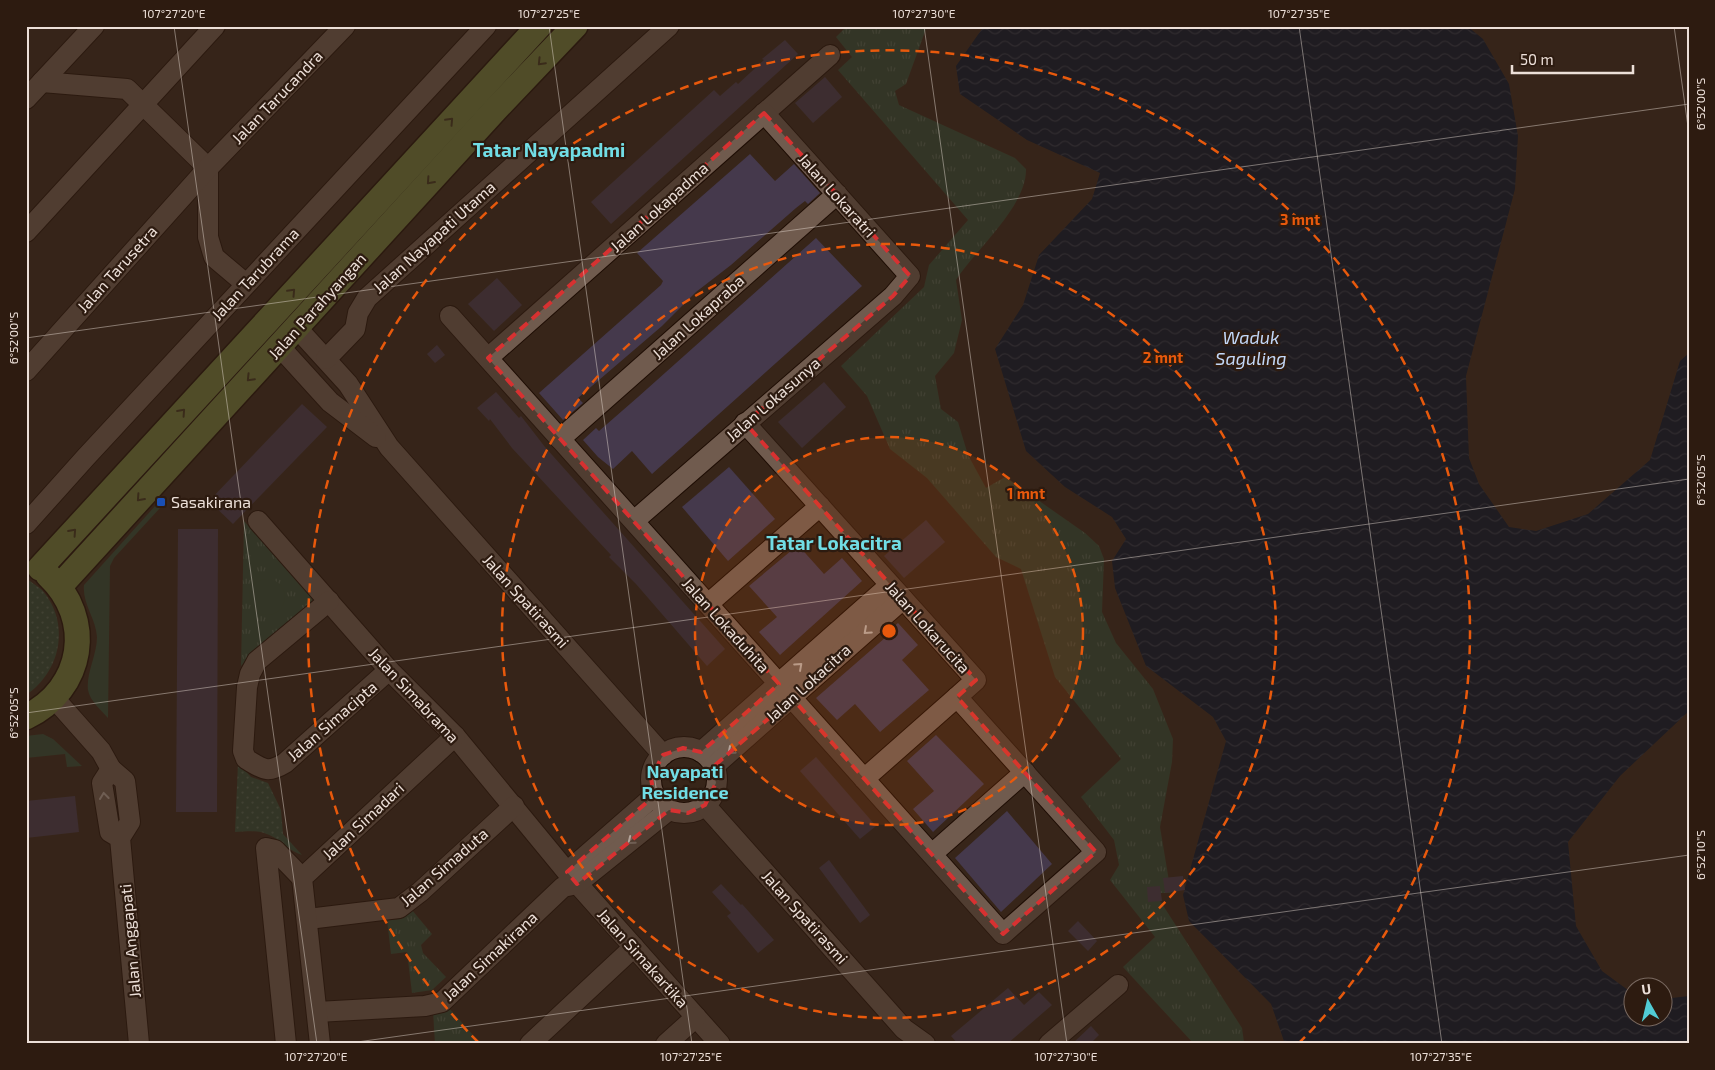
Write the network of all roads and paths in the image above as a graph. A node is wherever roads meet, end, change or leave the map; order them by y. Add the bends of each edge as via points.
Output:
1 (94, 26) edge
2 (215, 26) edge
3 (345, 26) edge
4 (486, 26) edge
5 (539, 26) edge
6 (575, 26) edge
7 (669, 26) edge
8 (830, 55) dead end
9 (42, 82) junction
10 (475, 94) junction
11 (26, 99) edge
12 (143, 106) junction
13 (494, 111) junction
14 (764, 114) junction
15 (208, 168) junction
16 (837, 194) junction
17 (26, 232) edge
18 (910, 276) joint
19 (246, 284) junction
20 (450, 316) dead end
21 (297, 328) junction
22 (280, 347) junction
23 (488, 358) junction
24 (326, 359) junction
25 (26, 371) edge
26 (745, 422) junction
27 (560, 439) junction
28 (389, 447) junction
29 (820, 506) junction
30 (258, 521) dead end
31 (634, 521) junction
32 (26, 524) edge
33 (33, 564) edge
34 (60, 586) junction
35 (897, 592) junction
36 (329, 601) junction
37 (708, 604) junction
38 (389, 670) junction
39 (785, 691) junction
40 (958, 697) junction
41 (54, 698) junction
42 (26, 717) edge
43 (455, 736) junction
44 (663, 755) junction
45 (707, 759) junction
46 (1025, 772) junction
47 (864, 779) junction
48 (654, 796) junction
49 (705, 805) junction
50 (514, 806) junction
51 (668, 810) junction
52 (932, 854) junction
53 (302, 878) junction
54 (569, 881) junction
55 (308, 919) junction
56 (1003, 934) joint
57 (634, 947) junction
58 (1118, 985) dead end
59 (317, 1012) junction
60 (696, 1016) junction
61 (907, 1036) edge
62 (140, 1044) edge
63 (286, 1044) edge
64 (320, 1044) edge
65 (530, 1044) edge
66 (666, 1044) edge
67 (720, 1044) edge
68 (925, 1044) edge
69 (1049, 1044) edge

1 - 9 street
2 - 12 street
3 - 15 street, Jalan Tarucandra
4 - 19 street, Jalan Tarubrama
5 - 10 main road, Jalan Parahyangan
6 -> 13 main road, Jalan Parahyangan
7 - 24 street, Jalan Nayapati Utama via 367,298 358,313 355,329
8 - 14 street, Jalan Lokapadma
9 - 11 street
9 - 12 street via 128,90
10 - 13 main road
33 -> 10 main road, Jalan Parahyangan
12 - 15 street
12 - 17 street
13 -> 21 main road, Jalan Parahyangan
14 - 16 street, Jalan Lokaratri
14 - 23 street, Jalan Lokapadma
15 - 19 street via 208,236 214,257
15 - 25 street, Jalan Tarusetra
16 - 18 street, Jalan Lokaratri
16 - 27 street, Jalan Lokapraba
18 - 26 street, Jalan Lokasunya via 893,296
19 - 32 street, Jalan Tarubrama
20 - 23 street, Jalan Lokaduhita
21 - 22 main road, Jalan Parahyangan
21 - 24 street, Jalan Spatirasmi
22 - 28 street, Jalan Spatirasmi via 330,402
22 -> 34 main road, Jalan Parahyangan
23 - 27 street, Jalan Lokaduhita
24 - 28 street, Jalan Spatirasmi via 348,384
26 - 29 street, Jalan Lokarucita
26 - 31 street, Jalan Lokasunya
27 - 31 street, Jalan Lokaduhita
28 - 44 street, Jalan Spatirasmi
29 - 35 street, Jalan Lokarucita
29 - 37 street
30 - 36 street, Jalan Simabrama
31 - 37 street, Jalan Lokaduhita
33 - 34 main road
34 - 41 main road via 74,613 78,643 71,673
35 - 39 street, Jalan Lokacitra
35 - 40 street, Jalan Lokarucita via 976,680
36 - 38 street, Jalan Simabrama
36 - 38 street, Jalan Simacipta via 257,661 250,674 243,750 246,759 264,770 273,770 285,763
37 - 39 street, Jalan Lokaduhita
38 - 43 street, Jalan Simabrama
39 - 45 street, Jalan Lokacitra
39 - 47 street, Jalan Lokaduhita
40 - 46 street, Jalan Lokarucita
40 - 47 street
41 - 42 main road
41 - 62 street, Jalan Anggapati via 101,751 111,769 102,783 107,824 110,832 120,838
43 - 50 street, Jalan Simabrama
43 - 53 street, Jalan Simadari
44 - 45 street via 682,748
44 - 48 street via 657,761 651,778
45 - 49 street via 716,784 715,792
46 - 52 street
46 - 56 street, Jalan Lokarucita via 1096,852
47 - 52 street, Jalan Lokaduhita
48 - 51 street
48 - 54 street
49 - 51 street via 688,813
49 - 61 street, Jalan Spatirasmi
50 - 54 street, Jalan Simabrama
50 - 55 street, Jalan Simaduta via 399,908
51 -> 54 street
52 - 56 street, Jalan Lokaduhita
53 - 55 street
53 - 63 street via 275,850 266,848
54 - 57 street, Jalan Simakartika
54 - 59 street, Jalan Simakirana via 442,1002 424,1006
55 - 59 street
57 - 60 street, Jalan Simakartika
57 - 65 street
58 - 69 street
59 - 64 street
60 - 66 street
60 - 67 street, Jalan Simakartika
61 - 68 street, Jalan Spatirasmi

